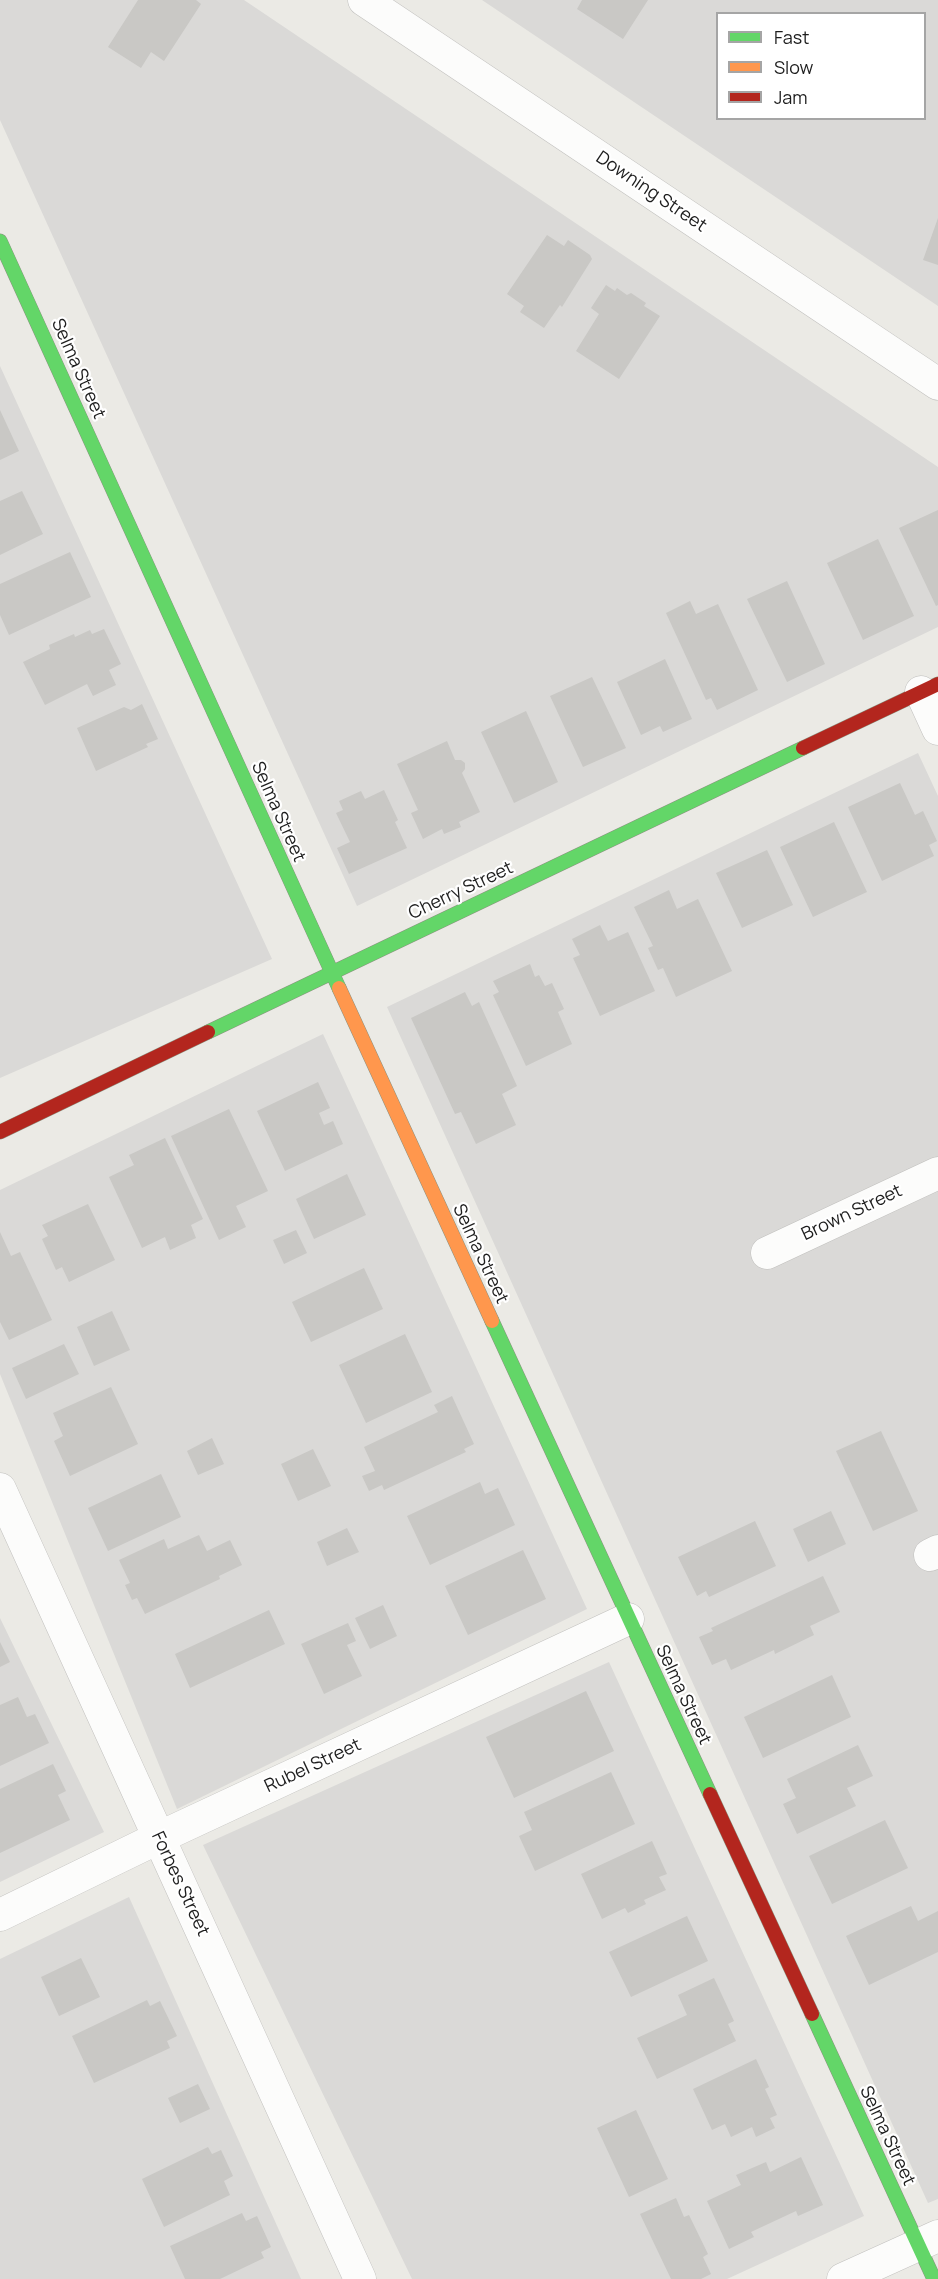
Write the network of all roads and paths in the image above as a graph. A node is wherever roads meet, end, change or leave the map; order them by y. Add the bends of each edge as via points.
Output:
1 (364, 0) edge
2 (0, 241) edge
3 (938, 384) edge
4 (930, 688) edge
5 (938, 729) edge
6 (332, 972) junction
7 (0, 1132) edge
8 (938, 1173) edge
9 (767, 1253) dead end
10 (0, 1489) edge
11 (628, 1619) junction
12 (158, 1838) junction
13 (0, 1915) edge
14 (928, 2240) edge
15 (360, 2279) edge
16 (843, 2279) edge
17 (933, 2279) edge

1 - 3 street, Downing Street
2 - 6 street, Selma Street
4 - 5 street
4 - 6 street, Cherry Street
6 - 7 street, Cherry Street
6 - 11 street, Selma Street
8 - 9 street, Brown Street
10 - 12 street, Forbes Street
11 - 12 street, Rubel Street
11 - 14 street, Selma Street
12 - 13 street, Rubel Street
12 - 15 street, Forbes Street
14 - 16 street
14 - 17 street, Selma Street

